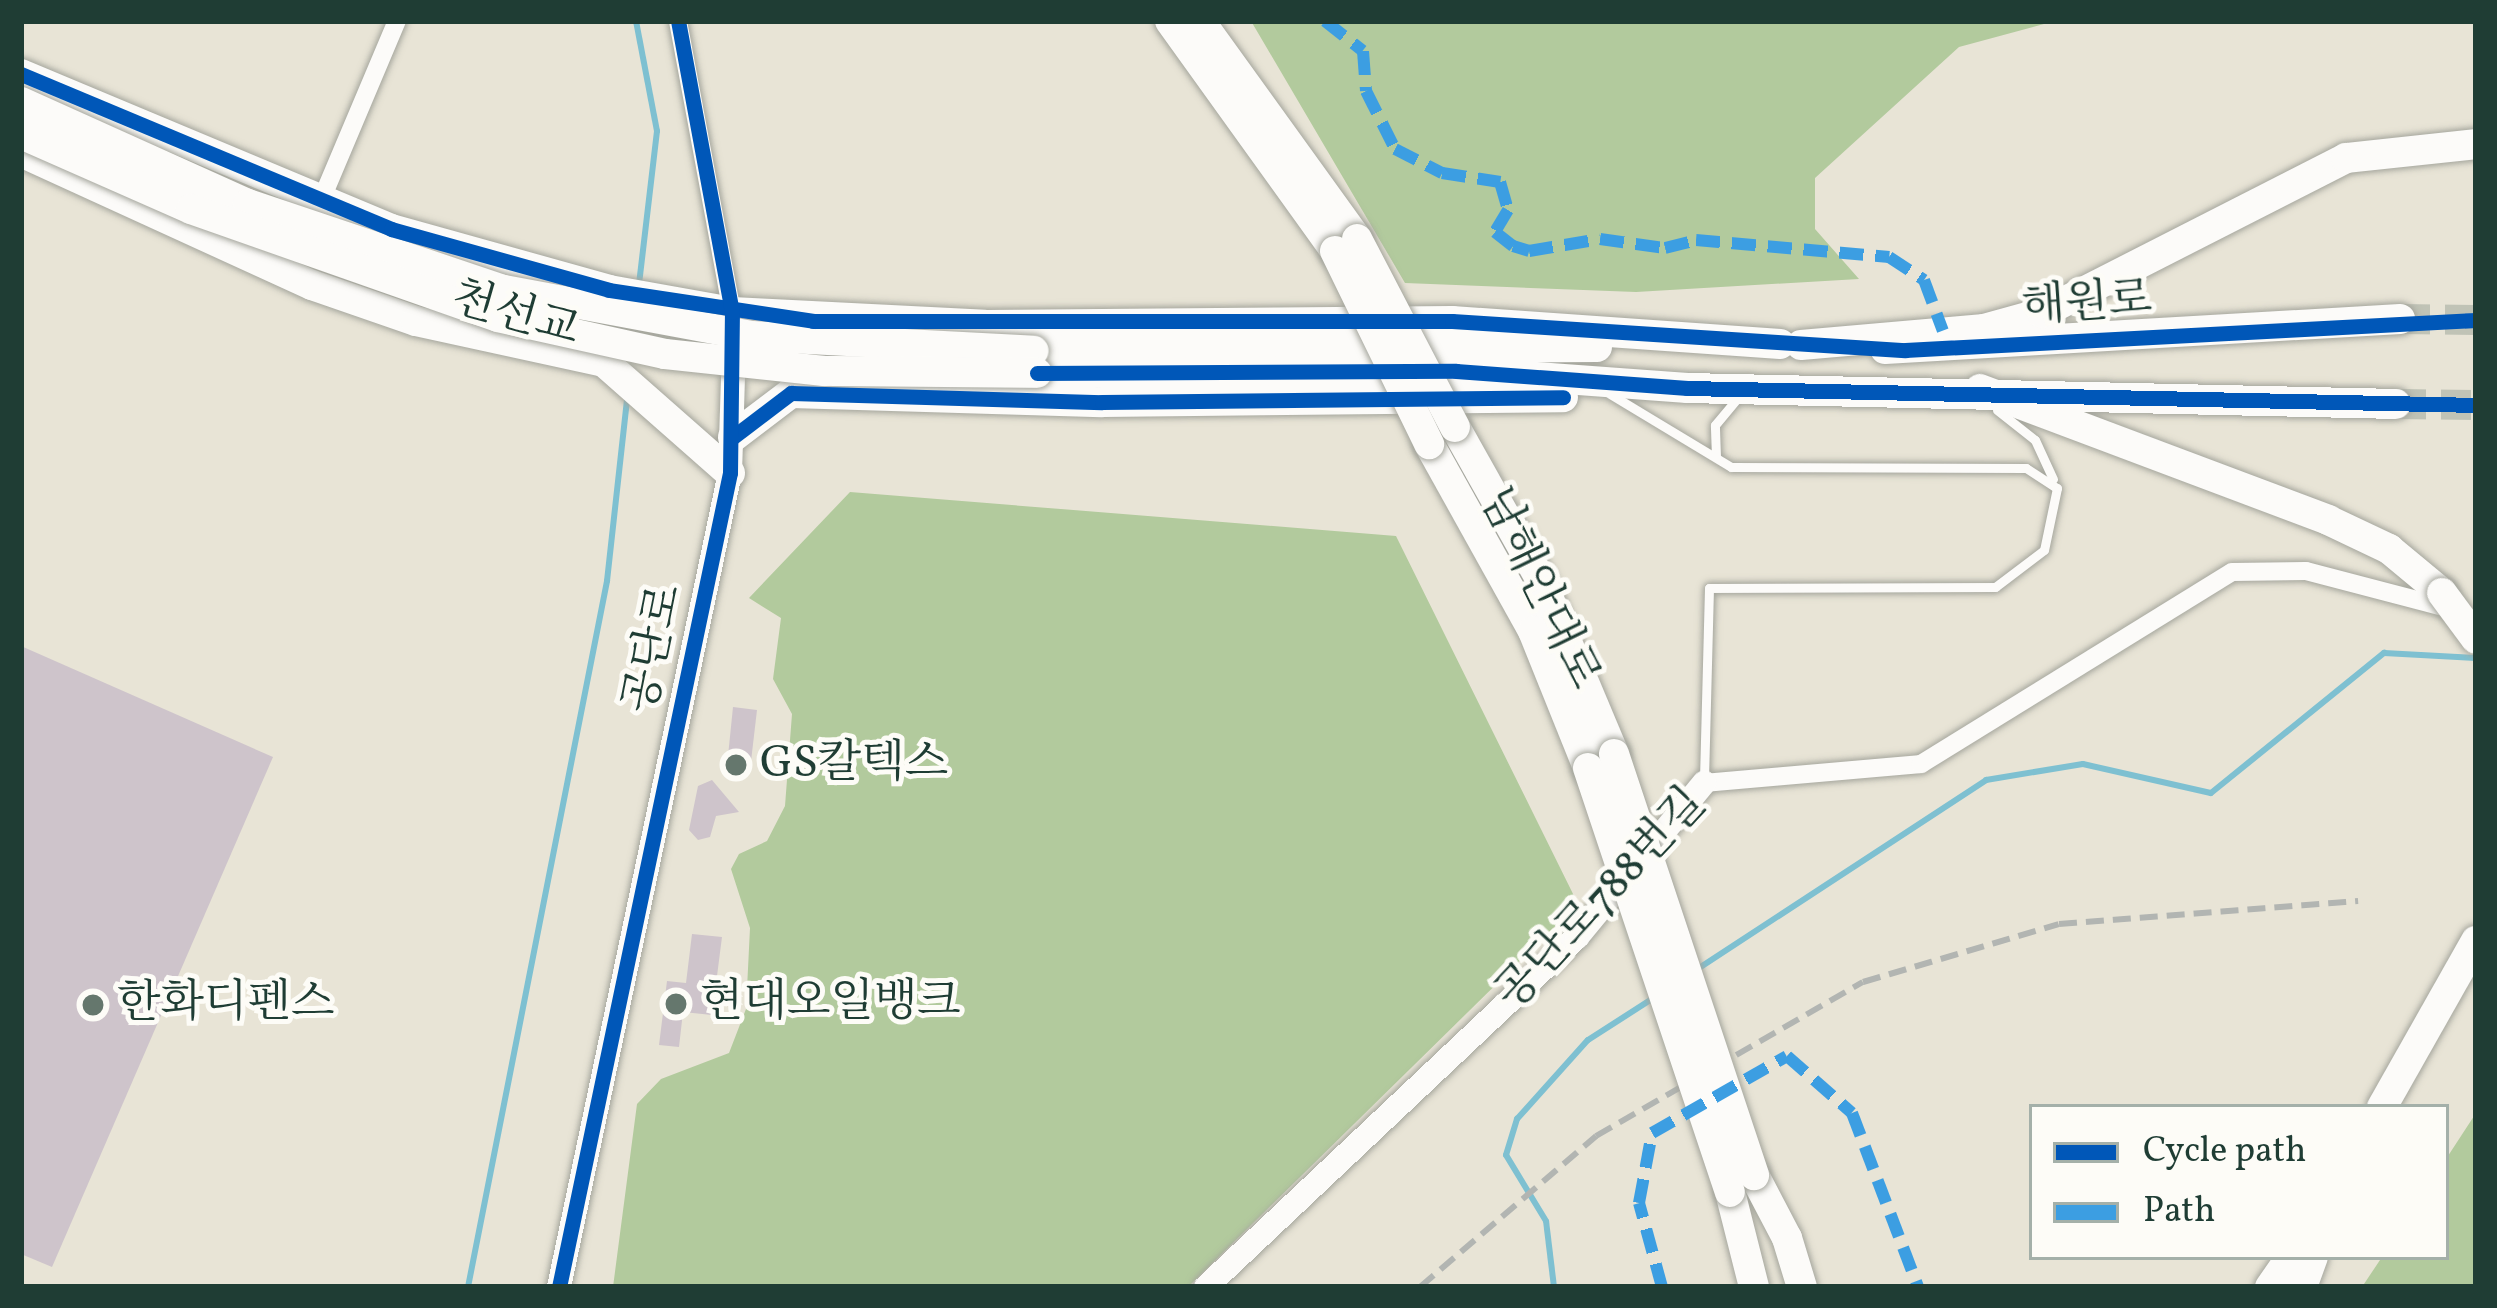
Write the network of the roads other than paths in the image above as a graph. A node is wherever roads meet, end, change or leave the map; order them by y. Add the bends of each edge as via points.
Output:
1 (398, 21) edge
2 (678, 21) edge
3 (1170, 21) edge
4 (1200, 21) edge
5 (21, 74) edge
6 (21, 102) edge
7 (21, 134) edge
8 (2476, 145) edge
9 (21, 152) edge
10 (320, 203) junction
11 (1346, 245) junction
12 (718, 310) junction
13 (2399, 319) tunnel mouth
14 (860, 322) junction
15 (1790, 345) junction
16 (1036, 362) junction
17 (1687, 388) junction
18 (1765, 388) junction
19 (1942, 388) junction
20 (1980, 389) junction
21 (1610, 394) junction
22 (838, 398) junction
23 (2396, 404) tunnel mouth
24 (733, 437) junction
25 (1716, 457) junction
26 (717, 465) junction
27 (2057, 488) junction
28 (2476, 615) edge
29 (2476, 640) edge
30 (1704, 783) junction
31 (2476, 941) edge
32 (2476, 976) edge
33 (2384, 1104) edge
34 (2399, 1104) edge
35 (1742, 1184) junction
36 (2292, 1260) edge
37 (2292, 1260) edge
38 (2308, 1260) edge
39 (559, 1287) edge
40 (1206, 1287) edge
41 (1754, 1287) edge
42 (1782, 1287) edge
43 (1802, 1287) edge
44 (2270, 1287) edge
45 (2279, 1287) edge
46 (2292, 1287) edge

1 - 10 street
2 - 12 street, 공단로
3 - 11 main road
4 - 11 main road
5 - 10 main road
6 - 16 main road, 천선교, bridge via 248,204 504,290 752,336
7 - 16 main road, 천선교, bridge via 191,209 498,317 665,354 824,371
8 - 15 main road via 2346,158 2042,313 1984,329
9 - 26 main road via 312,285 416,321 604,362
10 - 12 main road via 609,290
11 - 35 main road, 남해안대로, bridge via 1442,435 1541,580
12 - 14 main road
12 - 24 street, 공단로
13 - 15 main road, 해원로 via 2037,346
14 - 15 main road via 1452,321
14 - 22 main road via 817,332 801,346 804,381
15 - 16 main road, 해원로
16 - 17 main road, 해원로 via 1456,371
17 - 18 main road, 해원로
17 - 21 main road
18 - 19 main road, 해원로
18 - 25 lane via 1722,412 1712,437
19 - 20 main road, 해원로
19 - 27 lane via 2013,420 2035,440
20 - 23 main road, 해원로
20 - 29 main road, bridge via 2389,549 2442,593
21 - 22 main road
21 - 25 lane
22 - 24 main road via 791,393
24 - 26 street, 공단로
25 - 27 lane via 1747,470 2026,468
26 - 39 street, 공단로
27 - 30 lane via 2044,550 1995,587 1709,588
28 - 30 street, 공단로788번길 via 2306,571 2232,572 1921,764
30 - 40 street, 공단로788번길 via 1577,937
31 - 33 main road
32 - 34 main road
35 - 41 main road
35 - 42 main road
35 - 43 main road via 1787,1238
36 - 44 main road
37 - 45 main road
38 - 46 main road

